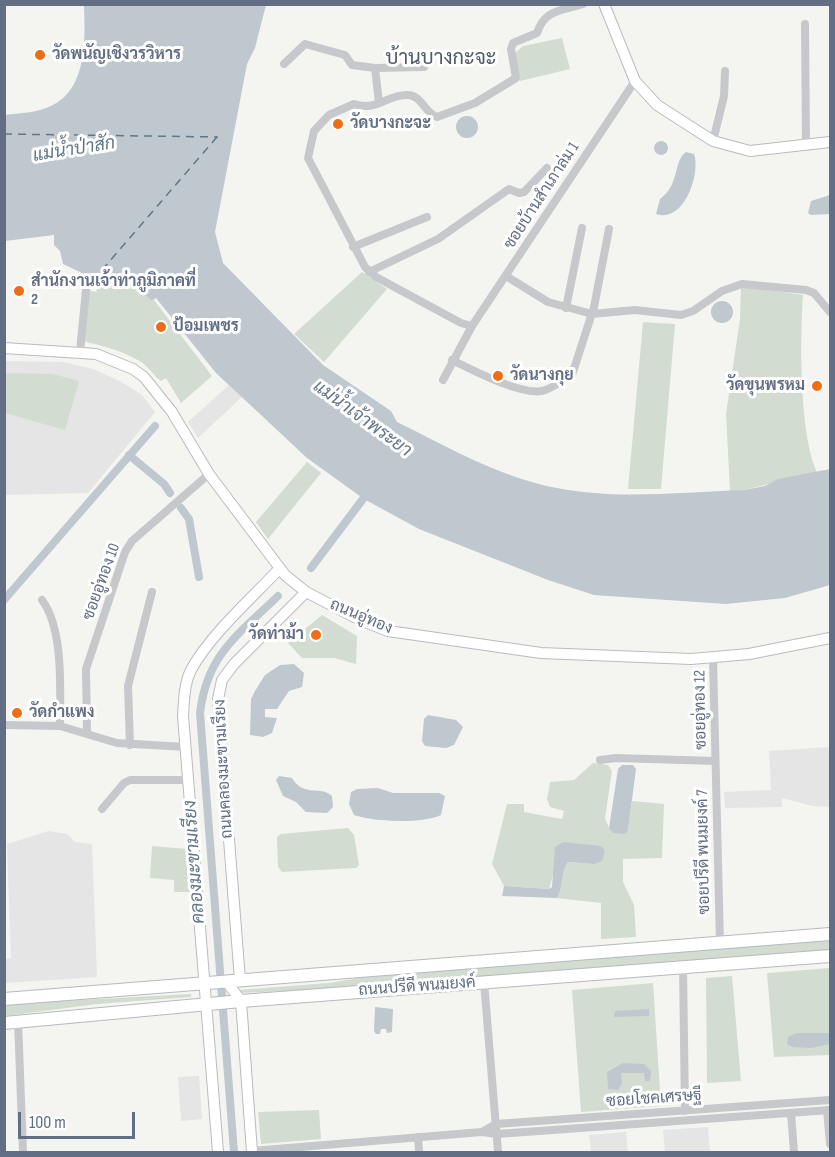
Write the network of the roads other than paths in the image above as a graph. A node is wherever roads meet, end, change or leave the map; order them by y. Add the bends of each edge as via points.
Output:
1 (583, 4) edge
2 (604, 4) edge
3 (805, 24) dead end
4 (284, 64) dead end
5 (375, 68) junction
6 (424, 68) dead end
7 (725, 71) dead end
8 (635, 81) junction
9 (379, 103) junction
10 (713, 141) junction
11 (831, 142) edge
12 (806, 145) junction
13 (547, 168) dead end
14 (427, 218) dead end
15 (582, 228) dead end
16 (609, 229) dead end
17 (353, 247) junction
18 (369, 272) junction
19 (506, 276) junction
20 (87, 280) dead end
21 (566, 308) junction
22 (831, 312) edge
23 (592, 314) junction
24 (472, 326) junction
25 (4, 348) edge
26 (80, 351) junction
27 (452, 360) junction
28 (443, 380) dead end
29 (208, 474) junction
30 (280, 568) junction
31 (152, 592) dead end
32 (306, 592) junction
33 (42, 600) dead end
34 (831, 638) edge
35 (713, 658) junction
36 (4, 725) edge
37 (60, 726) junction
38 (87, 733) junction
39 (130, 745) junction
40 (186, 747) junction
41 (600, 760) dead end
42 (715, 761) junction
43 (189, 780) junction
44 (102, 809) dead end
45 (831, 934) edge
46 (720, 943) junction
47 (831, 956) edge
48 (683, 967) junction
49 (484, 982) junction
50 (208, 983) junction
51 (234, 989) junction
52 (4, 999) edge
53 (210, 1004) junction
54 (18, 1022) junction
55 (4, 1023) edge
56 (831, 1100) edge
57 (685, 1110) junction
58 (829, 1110) edge
59 (649, 1113) junction
60 (791, 1113) junction
61 (649, 1123) junction
62 (496, 1124) junction
63 (482, 1132) junction
64 (497, 1134) junction
65 (417, 1137) junction
66 (831, 1144) edge
67 (252, 1151) edge
68 (23, 1152) edge
69 (218, 1152) edge
70 (419, 1152) edge
71 (498, 1152) edge
72 (794, 1152) edge

1 - 9 street via 548,15 537,33 513,43 510,49 516,78 475,103 437,117 410,95
2 - 8 street
3 - 12 street
4 - 5 street via 306,44 345,55 352,65
5 - 6 street
5 - 9 street
7 - 10 street via 724,96
8 - 10 street via 657,105
8 - 19 street, ซอยบ้านสำเภาล่ม 1
9 - 17 street via 364,108 354,104 329,115 314,130 308,158
10 - 12 street via 750,151
11 - 12 street
13 - 18 street via 524,192 509,189 438,239
14 - 17 street
15 - 21 street
16 - 23 street
17 - 18 street
18 - 24 street
19 - 21 street via 548,302
19 - 24 street, ซอยบ้านสำเภาล่ม 1
20 - 26 street
21 - 23 street
22 - 23 street via 806,290 742,284 730,286 681,315 635,310
23 - 27 street via 572,375 544,391 532,392
24 - 27 street, ซอยบ้านสำเภาล่ม 1
25 - 26 street, ถนนอู่ทอง
26 - 29 street, ถนนอู่ทอง via 115,361 144,377 172,412
27 - 28 street, ซอยบ้านสำเภาล่ม 1
29 - 30 street, ถนนอู่ทอง
29 - 38 street, ซอยอู่ทอง 10 via 132,541 125,552 86,669
30 - 32 street, ถนนอู่ทอง
30 - 40 street, ถนนคลองมะขามเรียง via 205,649 190,671 184,692
31 - 39 street via 128,686
32 - 35 street, ถนนอู่ทอง via 360,620 388,631 417,636 541,653
32 - 51 street, ถนนคลองมะขามเรียง via 234,664 222,680 218,699
33 - 37 street via 54,627
34 - 35 street, ถนนอู่ทอง
35 - 42 street, ซอยอู่ทอง 12
36 - 37 street
37 - 38 street
38 - 39 street
39 - 40 street
40 - 43 street, ถนนคลองมะขามเรียง
41 - 42 street
42 - 46 street, ซอยปรีดี พนมยงค์ 7
43 - 44 street via 130,780
43 - 50 street, ถนนคลองมะขามเรียง
45 - 46 main road, ถนนปรีดี พนมยงค์
46 - 51 main road, ถนนปรีดี พนมยงค์
47 - 48 main road, ถนนปรีดี พนมยงค์
48 - 49 main road, ถนนปรีดี พนมยงค์
48 - 57 street
49 - 51 main road, ถนนปรีดี พนมยงค์
49 - 62 street
50 - 51 main road, ถนนปรีดี พนมยงค์
50 - 52 main road, ถนนปรีดี พนมยงค์
50 - 53 street, ถนนคลองมะขามเรียง
51 - 53 main road, ถนนปรีดี พนมยงค์
51 - 67 street, ถนนคลองมะขามเรียง
53 - 54 main road, ถนนปรีดี พนมยงค์
53 - 69 street, ถนนคลองมะขามเรียง
54 - 55 main road, ถนนปรีดี พนมยงค์
54 - 68 street
56 - 57 street, ซอยโชคเศรษฐี
57 - 59 street, ซอยโชคเศรษฐี
58 - 60 street, ซอยโชคเศรษฐี
58 - 66 street
59 - 61 street
59 - 62 street, ซอยโชคเศรษฐี
60 - 61 street, ซอยโชคเศรษฐี
60 - 72 street
61 - 64 street, ซอยโชคเศรษฐี
62 - 63 street, ซอยโชคเศรษฐี
62 - 64 street
63 - 64 street, ซอยโชคเศรษฐี
63 - 65 street, ซอยโชคเศรษฐี
64 - 71 street
65 - 67 street, ซอยโชคเศรษฐี
65 - 70 street

